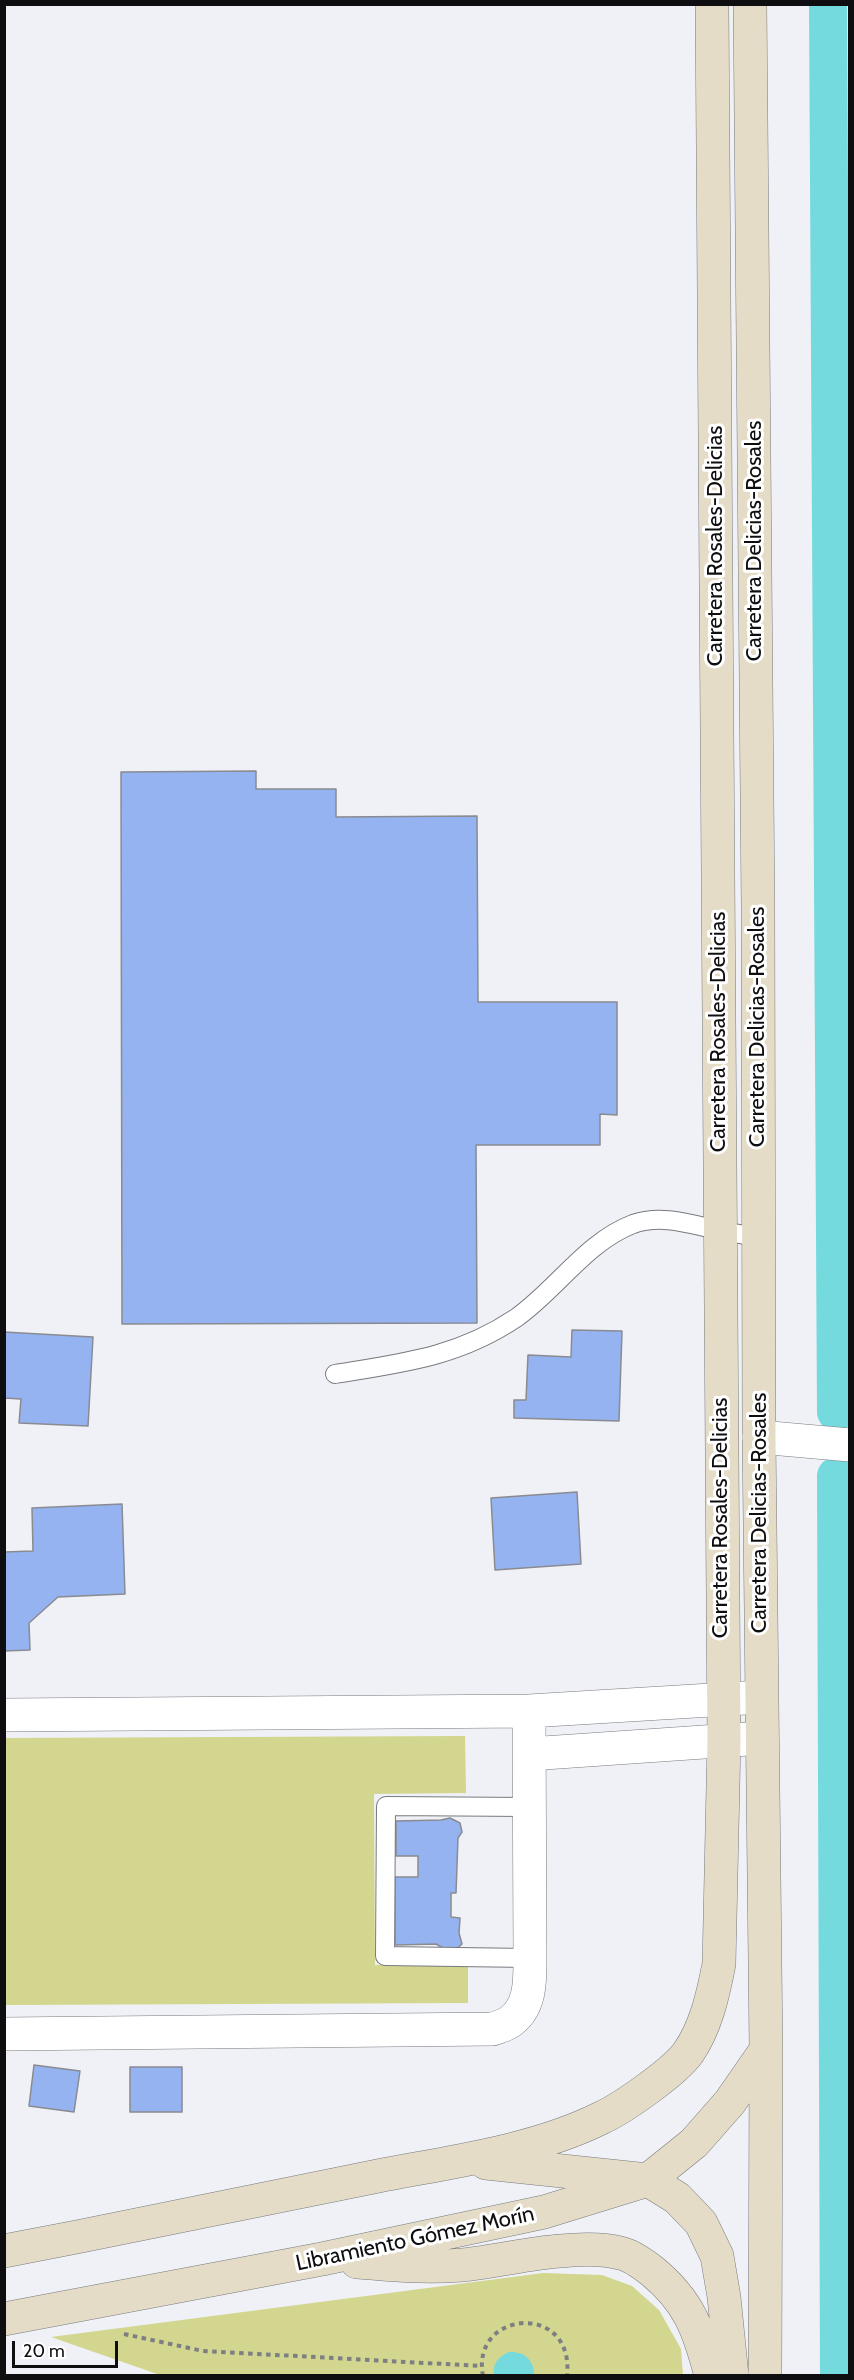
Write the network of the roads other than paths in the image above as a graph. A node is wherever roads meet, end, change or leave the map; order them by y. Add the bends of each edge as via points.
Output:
1 (712, 4) edge
2 (750, 4) edge
3 (720, 1231) junction
4 (758, 1237) junction
5 (335, 1374) dead end
6 (759, 1437) junction
7 (849, 1445) edge
8 (761, 1697) junction
9 (722, 1699) junction
10 (529, 1711) junction
11 (4, 1715) edge
12 (762, 1738) junction
13 (724, 1741) junction
14 (529, 1754) junction
15 (529, 1807) junction
16 (530, 1958) junction
17 (4, 2034) edge
18 (766, 2050) junction
19 (458, 2160) junction
20 (648, 2181) junction
21 (4, 2251) edge
22 (322, 2259) junction
23 (4, 2319) edge
24 (711, 2376) edge
25 (732, 2376) edge
26 (765, 2376) edge

1 - 3 main road, Carretera Rosales-Delicias
2 - 4 main road, Carretera Delicias-Rosales
3 - 4 lane
3 - 5 lane via 665,1219 634,1224 604,1240 517,1317 471,1343 422,1359
3 - 9 main road, Carretera Rosales-Delicias
4 - 6 main road, Carretera Delicias-Rosales
6 - 7 street
6 - 8 main road, Carretera Delicias-Rosales
8 - 9 street
8 - 12 main road, Carretera Delicias-Rosales
9 - 10 street
9 - 13 main road, Carretera Rosales-Delicias
10 - 11 street
10 - 14 street
12 - 13 street
12 - 18 main road, Carretera Delicias-Rosales
13 - 14 street
13 - 19 main road, Carretera Rosales-Delicias via 719,1964 702,2028 687,2054 653,2085 602,2118 534,2144
14 - 15 street
15 - 16 street
15 - 16 lane via 386,1806 384,1956
16 - 17 street via 530,1989 522,2009 511,2022 493,2029
18 - 20 main road, Libramiento Gómez Morín via 730,2102 694,2143
18 - 26 main road, Carretera Delicias-Rosales
19 - 20 main road
19 - 21 main road
20 - 22 main road, Libramiento Gómez Morín via 544,2212
20 - 25 main road via 677,2198 701,2223 717,2256
22 - 23 main road, Libramiento Gómez Morín
22 - 24 main road via 421,2267 559,2251 622,2253 644,2264 667,2283 687,2308

